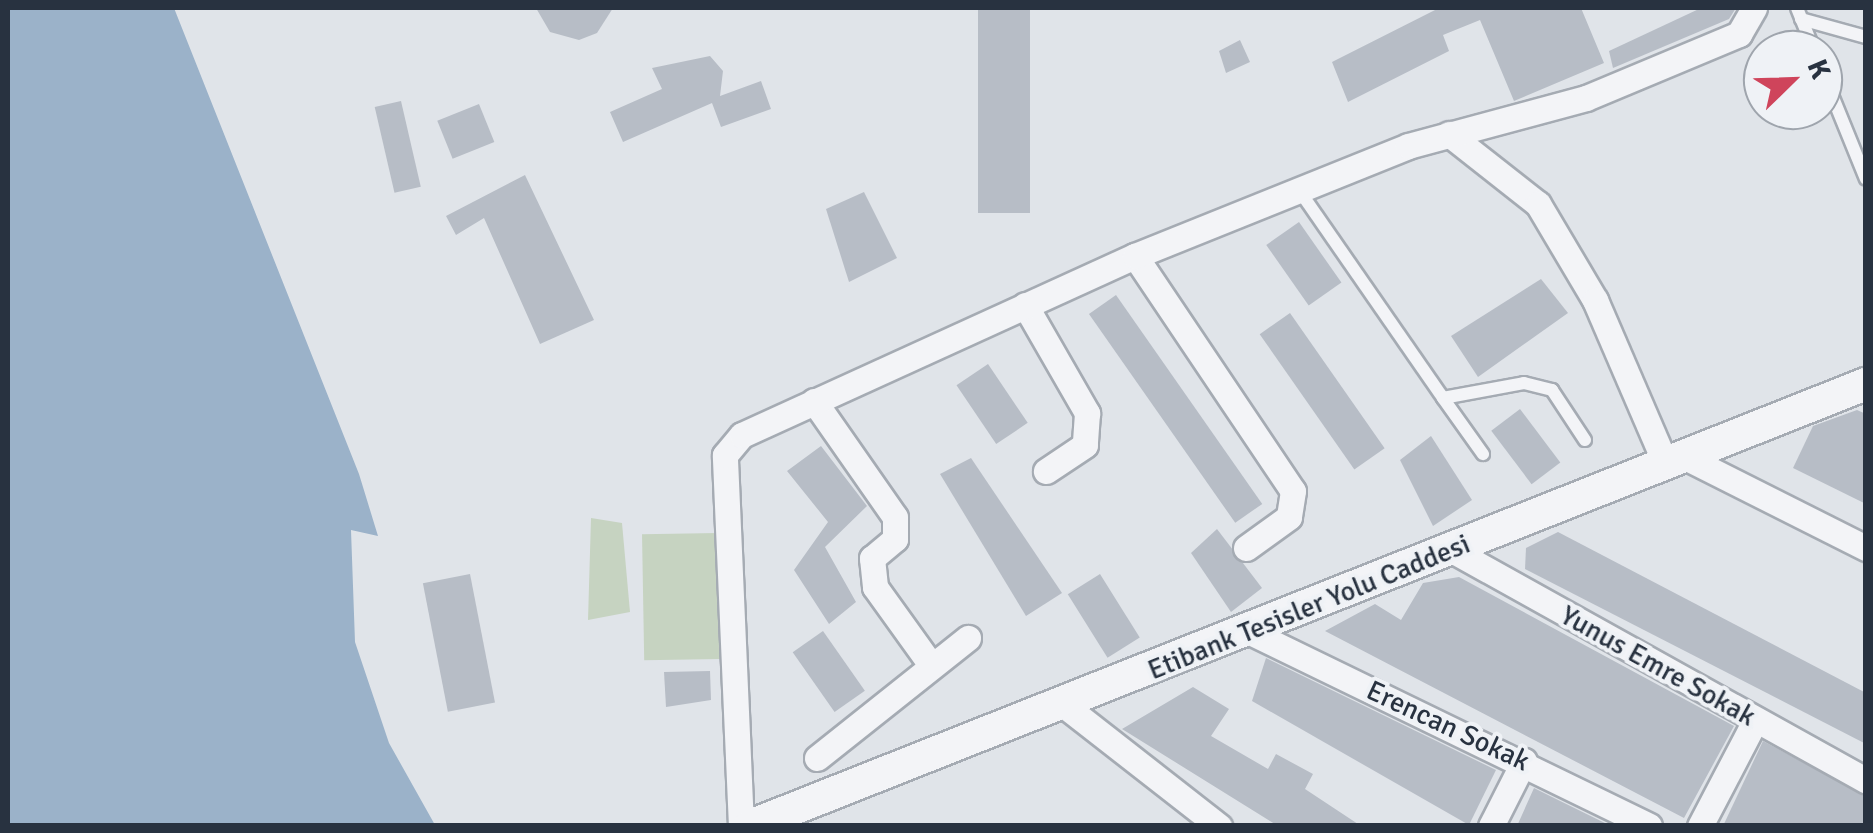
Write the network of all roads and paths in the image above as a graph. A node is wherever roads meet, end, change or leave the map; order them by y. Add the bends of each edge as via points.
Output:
1 (1754, 8) edge
2 (1799, 13) edge
3 (1866, 37) edge
4 (1843, 122) edge
5 (1449, 134) junction
6 (1866, 179) edge
7 (1299, 190) junction
8 (1135, 256) junction
9 (1025, 305) junction
10 (1859, 393) edge
11 (1442, 398) junction
12 (814, 401) junction
13 (1585, 440) dead end
14 (1482, 454) dead end
15 (1675, 461) junction
16 (1046, 471) dead end
17 (1246, 548) dead end
18 (1866, 548) edge
19 (1452, 550) junction
20 (1246, 630) junction
21 (968, 638) dead end
22 (931, 665) junction
23 (1064, 705) junction
24 (1755, 720) junction
25 (817, 758) dead end
26 (1524, 761) junction
27 (1866, 780) edge
28 (741, 826) edge
29 (750, 826) edge
30 (1219, 826) edge
31 (1491, 826) edge
32 (1649, 826) edge
33 (1700, 826) edge

1 - 5 street via 1739,34 1586,98
2 - 3 lane
4 - 6 lane
5 - 7 street
5 - 15 street via 1538,204 1595,300
7 - 8 street
7 - 11 lane
8 - 9 street
8 - 17 street via 1293,491 1289,518
9 - 12 street
9 - 16 street via 1087,413 1085,445
10 - 15 street, Etibank Tesisler Yolu Caddesi
11 - 13 lane via 1524,383 1552,390
11 - 14 lane
12 - 22 street via 894,517 895,538 872,558 875,588
12 - 28 street via 742,435 725,455
15 - 18 street
15 - 19 street, Etibank Tesisler Yolu Caddesi
19 - 20 street, Etibank Tesisler Yolu Caddesi
19 - 24 street, Yunus Emre Sokak
20 - 23 street, Etibank Tesisler Yolu Caddesi
20 - 26 street, Erencan Sokak
21 - 22 street
22 - 25 street
23 - 29 street, Etibank Tesisler Yolu Caddesi
23 - 30 street
24 - 27 street, Yunus Emre Sokak
24 - 33 street
26 - 31 street
26 - 32 street, Erencan Sokak

